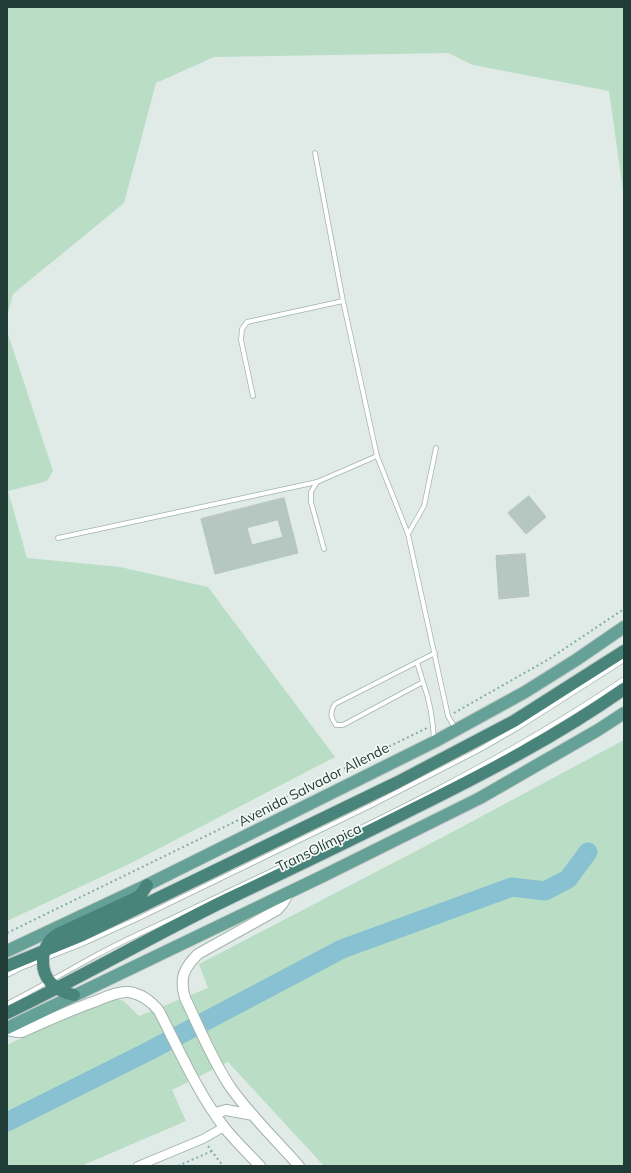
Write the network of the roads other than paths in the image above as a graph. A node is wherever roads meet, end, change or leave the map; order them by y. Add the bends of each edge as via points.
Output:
1 (315, 153) dead end
2 (343, 301) junction
3 (253, 396) dead end
4 (436, 448) dead end
5 (377, 456) junction
6 (317, 482) junction
7 (408, 534) junction
8 (58, 538) dead end
9 (324, 549) dead end
10 (624, 627) edge
11 (624, 651) edge
12 (435, 653) junction
13 (624, 660) edge
14 (417, 662) junction
15 (624, 679) edge
16 (423, 682) junction
17 (624, 689) edge
18 (624, 713) edge
19 (456, 730) junction
20 (434, 742) junction
21 (147, 886) junction
22 (289, 892) junction
23 (7, 951) edge
24 (44, 955) junction
25 (7, 966) edge
26 (7, 975) edge
27 (53, 985) junction
28 (74, 995) junction
29 (7, 1004) edge
30 (7, 1013) edge
31 (7, 1029) edge
32 (214, 1113) junction
33 (253, 1115) junction
34 (224, 1127) junction
35 (138, 1166) edge
36 (260, 1166) edge
37 (299, 1166) edge

1 - 2 lane
2 - 3 lane via 247,322 242,329 241,340
2 - 5 lane
4 - 7 lane via 424,506
5 - 6 lane
5 - 7 lane
6 - 8 lane
6 - 9 lane via 311,492 311,502
7 - 12 lane
10 - 19 main road, Avenida Salvador Allende via 525,692
11 - 24 highway via 526,714 445,758
12 - 14 lane
12 - 19 lane via 448,716
13 - 24 lane, TransOlímpica via 520,727 399,791 140,918 82,944
14 - 16 lane
14 - 16 lane via 335,704 331,710 331,719 336,725 343,725
15 - 27 lane, TransOlímpica via 501,755 376,821 95,956
16 - 20 lane via 429,697
17 - 27 highway via 533,747 462,785
18 - 22 main road via 480,798
19 - 20 main road, Avenida Salvador Allende
20 - 21 main road, Avenida Salvador Allende
21 - 23 main road, Avenida Salvador Allende
21 - 24 highway via 138,897 54,937 47,945
22 - 28 main road
22 - 33 street via 277,910 198,954 182,977 184,994 222,1074
24 - 25 highway
24 - 26 lane, TransOlímpica
24 - 27 highway via 44,970
27 - 28 highway
27 - 29 lane, TransOlímpica
27 - 30 highway
28 - 31 main road
31 - 32 street via 22,1032 120,992 139,995 151,1001 156,1007
32 - 33 street via 226,1110
32 - 34 street
33 - 37 street
34 - 35 street via 203,1139
34 - 36 street

